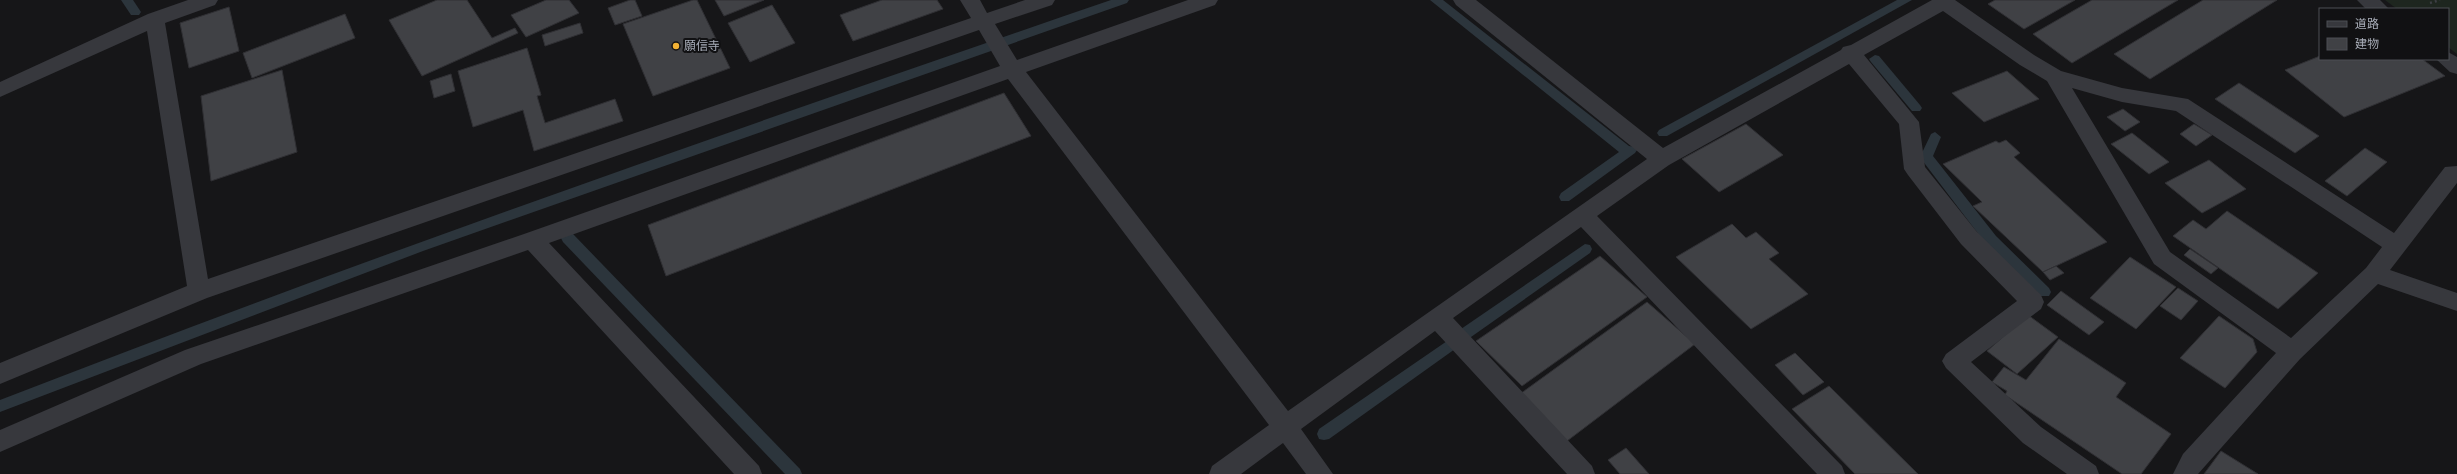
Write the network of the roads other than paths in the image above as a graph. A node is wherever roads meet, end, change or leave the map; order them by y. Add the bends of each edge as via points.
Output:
1 (208, 0) edge
2 (970, 0) edge
3 (1045, 0) edge
4 (1208, 0) edge
5 (1463, 0) edge
6 (2367, 0) edge
7 (1945, 1) edge
8 (2378, 8) edge
9 (155, 19) junction
10 (984, 25) junction
11 (1850, 52) junction
12 (2447, 60) edge
13 (1010, 66) junction
14 (2457, 67) edge
15 (2054, 76) junction
16 (0, 90) edge
17 (1662, 159) junction
18 (2456, 170) edge
19 (1583, 215) junction
20 (532, 240) junction
21 (2396, 246) junction
22 (2374, 274) junction
23 (199, 291) junction
24 (2457, 302) edge
25 (1437, 317) junction
26 (2292, 352) junction
27 (0, 374) edge
28 (1285, 425) junction
29 (0, 442) edge
30 (750, 474) edge
31 (1221, 474) edge
32 (1320, 474) edge
33 (1583, 474) edge
34 (1833, 474) edge
35 (2087, 474) edge
36 (2185, 474) edge

1 - 9 street
2 - 10 street
3 - 10 street
4 - 13 street
5 - 17 street
6 - 8 street
7 - 11 street
7 - 15 street via 2027,60
9 - 16 street
9 - 23 street
10 - 13 street
10 - 23 street
11 - 17 street
11 - 35 street via 1909,122 1915,169 1969,238 2033,302 1954,361 2032,436
12 - 14 street
13 - 20 street
13 - 28 street
15 - 21 street via 2122,95 2181,104
15 - 26 street via 2162,258
17 - 19 street
18 - 21 street
19 - 25 street
19 - 34 street
20 - 29 street via 193,357
20 - 30 street
21 - 22 street
22 - 24 street
22 - 26 street
23 - 27 street
25 - 28 street
25 - 33 street
26 - 36 street via 2192,462
28 - 31 street
28 - 32 street

